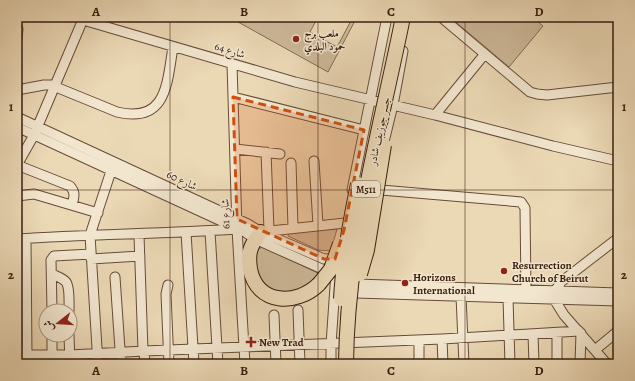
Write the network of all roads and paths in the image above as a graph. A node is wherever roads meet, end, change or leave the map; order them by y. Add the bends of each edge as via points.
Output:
1 (387, 17) edge
2 (393, 17) edge
3 (403, 17) edge
4 (408, 17) edge
5 (441, 17) edge
6 (83, 18) edge
7 (17, 25) edge
8 (17, 39) edge
9 (173, 47) junction
10 (484, 55) junction
11 (232, 64) junction
12 (391, 74) junction
13 (55, 85) junction
14 (618, 87) edge
15 (17, 90) edge
16 (233, 97) junction
17 (371, 101) junction
18 (395, 105) junction
19 (435, 115) junction
20 (17, 118) edge
21 (17, 127) edge
22 (364, 130) junction
23 (35, 131) junction
24 (235, 149) junction
25 (266, 152) junction
26 (280, 154) dead end
27 (314, 161) dead end
28 (618, 161) edge
29 (291, 163) dead end
30 (17, 165) edge
31 (113, 166) junction
32 (381, 190) junction
33 (17, 196) edge
34 (72, 205) junction
35 (98, 213) junction
36 (349, 217) junction
37 (238, 219) junction
38 (318, 225) junction
39 (293, 227) junction
40 (238, 229) junction
41 (210, 231) junction
42 (186, 232) junction
43 (262, 234) junction
44 (90, 235) junction
45 (139, 235) junction
46 (618, 238) edge
47 (22, 239) edge
48 (140, 256) junction
49 (91, 257) junction
50 (339, 258) junction
51 (52, 274) junction
52 (115, 277) dead end
53 (336, 277) junction
54 (357, 283) junction
55 (168, 285) dead end
56 (392, 290) junction
57 (526, 290) junction
58 (618, 293) edge
59 (554, 295) junction
60 (461, 296) junction
61 (508, 298) junction
62 (618, 301) edge
63 (52, 303) edge
64 (69, 303) edge
65 (298, 310) dead end
66 (274, 315) dead end
67 (618, 331) edge
68 (580, 332) junction
69 (557, 333) junction
70 (533, 334) junction
71 (509, 335) junction
72 (463, 337) junction
73 (442, 339) junction
74 (419, 340) junction
75 (52, 343) edge
76 (70, 343) edge
77 (350, 343) junction
78 (331, 344) junction
79 (274, 346) junction
80 (299, 346) junction
81 (244, 348) junction
82 (217, 349) junction
83 (193, 350) junction
84 (595, 350) junction
85 (144, 351) junction
86 (168, 351) junction
87 (120, 353) junction
88 (98, 354) junction
89 (17, 355) edge
90 (28, 355) junction
91 (52, 355) junction
92 (70, 360) edge
93 (98, 364) edge
94 (121, 364) edge
95 (145, 364) edge
96 (169, 364) edge
97 (194, 364) edge
98 (218, 364) edge
99 (245, 364) edge
100 (276, 364) edge
101 (300, 364) edge
102 (331, 364) edge
103 (338, 364) edge
104 (346, 364) edge
105 (350, 364) edge
106 (419, 364) edge
107 (443, 364) edge
108 (464, 364) edge
109 (510, 364) edge
110 (534, 364) edge
111 (557, 364) edge
112 (580, 364) edge
113 (607, 364) edge

1 - 17 street
2 - 36 highway, جسر جوزيف شادر / M511, bridge via 375,110
3 - 12 highway, جسر جوزيف شادر / M511, bridge
4 - 18 street
5 - 10 street
6 - 9 street, شارع 64
6 - 13 street
7 - 8 street
9 - 11 street, شارع 64
9 - 13 street via 164,94 159,103 145,112 117,112
10 - 14 street via 530,92 537,94
10 - 19 street
11 - 16 street, شارع 61
11 - 17 street, شارع 64
12 - 54 highway, bridge via 392,99 367,250
12 - 104 highway, جسر جوزيف شادر / M511, bridge via 368,178 357,243 350,292
13 - 15 street
13 - 23 street
16 - 22 street
16 - 24 street, شارع 61
17 - 18 street, شارع 64
17 - 22 street
18 - 19 street, شارع 64
18 - 32 street
18 - 54 street via 379,159 361,240
19 - 28 street, شارع 64
20 - 23 street, شارع 60
21 - 23 street, شارع 60
22 - 36 street
23 - 30 street
23 - 31 street, شارع 60
24 - 25 street
24 - 37 street, شارع 61
25 - 26 street
25 - 43 street
27 - 38 street
29 - 39 street
30 - 34 street via 70,186 75,194
31 - 35 street
31 - 37 street, شارع 60
31 - 40 street, شارع 60
32 - 54 street via 367,274 365,279
32 - 57 street via 524,204
33 - 34 street via 34,194
34 - 35 street
35 - 44 street
36 - 38 street
36 - 43 highway, bridge via 330,269 314,288 299,296 280,299 269,295 253,279 249,263 251,248
36 - 50 street
36 - 103 highway, جسر جوزيف شادر / M511, bridge via 343,265
37 - 40 street, شارع 61
37 - 43 street, شارع 60
38 - 39 street
39 - 43 street
40 - 41 street
40 - 43 street, شارع 60
40 - 81 street, شارع 61
41 - 42 street
41 - 82 street
42 - 45 street
42 - 83 street
43 - 50 street, شارع 60 via 324,259
43 - 53 street, شارع 60
44 - 45 street
44 - 47 street
44 - 49 street
45 - 48 street
46 - 59 street via 561,282
47 - 90 street
48 - 49 street
48 - 85 street
49 - 51 street via 54,256
49 - 88 street
50 - 53 street
51 - 63 street
51 - 64 street via 66,282
52 - 87 street
53 - 78 street
54 - 56 street
54 - 77 street
55 - 86 street
56 - 57 street
56 - 60 street
57 - 59 street
58 - 59 street
59 - 61 street
59 - 62 street
59 - 68 street via 559,309
60 - 61 street
60 - 72 street
61 - 71 street
65 - 80 street
66 - 79 street
67 - 84 street
68 - 69 street
68 - 84 street
68 - 112 street
69 - 70 street
69 - 111 street
70 - 71 street
70 - 110 street
71 - 72 street
71 - 109 street
72 - 73 street
72 - 108 street
73 - 74 street
73 - 107 street
74 - 77 street
74 - 106 street
75 - 91 street
76 - 92 street
77 - 78 street
77 - 105 street
78 - 80 street
78 - 102 street
79 - 80 street
79 - 81 street
79 - 100 street
80 - 101 street
81 - 82 street
81 - 99 street, شارع 61
82 - 83 street
82 - 98 street
83 - 86 street
83 - 97 street
84 - 113 street
85 - 86 street
85 - 87 street
85 - 95 street
86 - 96 street
87 - 88 street
87 - 94 street
88 - 92 street
88 - 93 street
89 - 90 street
90 - 91 street
91 - 92 street

